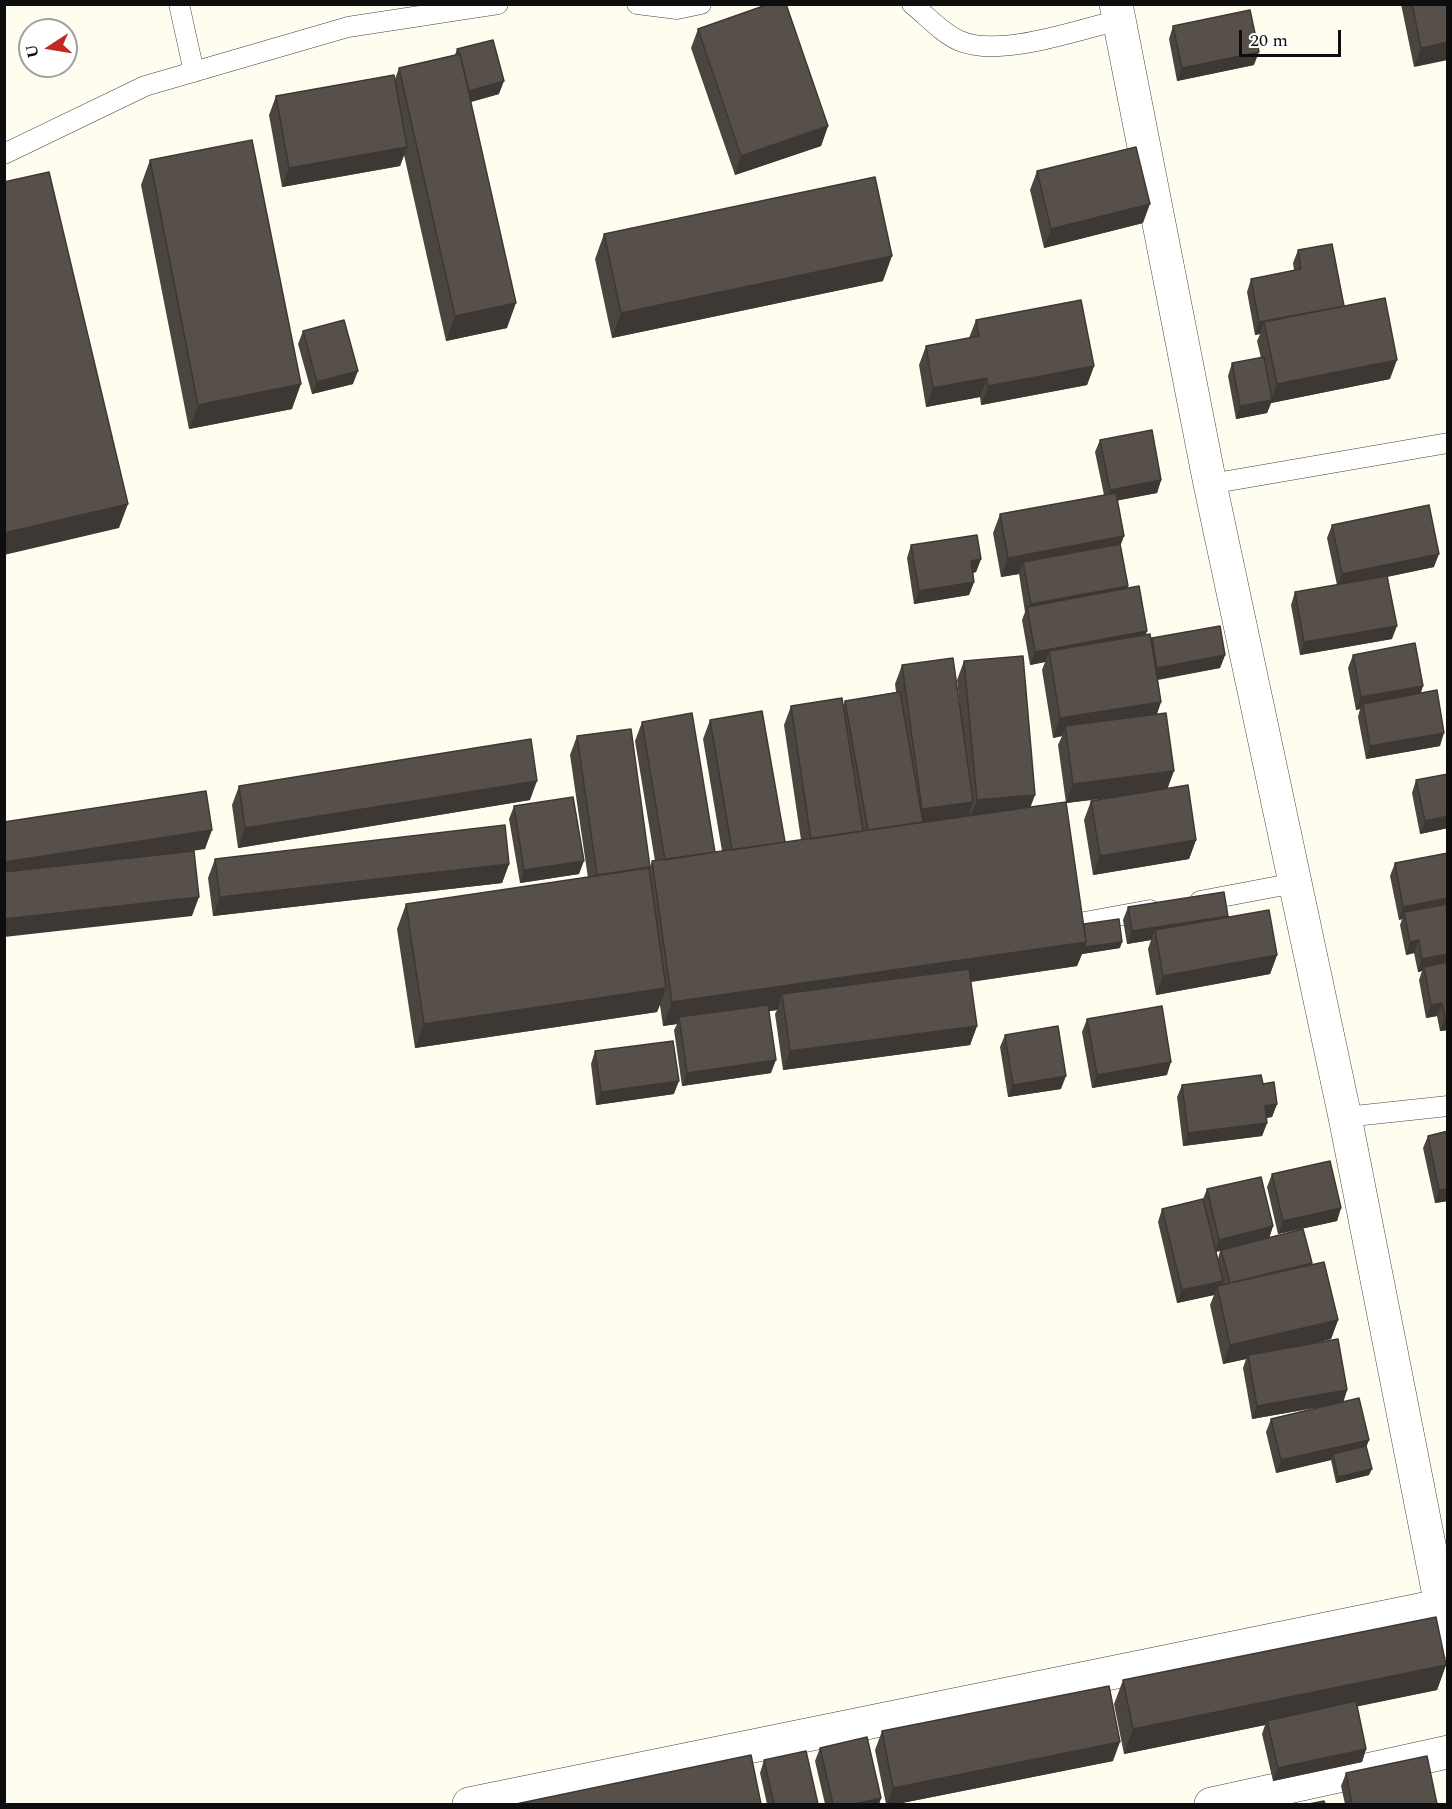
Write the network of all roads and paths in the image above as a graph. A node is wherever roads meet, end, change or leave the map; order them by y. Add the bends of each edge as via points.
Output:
1 (179, 4) edge
2 (498, 4) edge
3 (637, 4) edge
4 (701, 4) edge
5 (912, 4) edge
6 (1118, 12) edge
7 (194, 72) junction
8 (4, 154) edge
9 (1448, 443) edge
10 (1210, 484) junction
11 (1295, 883) junction
12 (1079, 923) edge
13 (1448, 1106) edge
14 (1345, 1117) junction
15 (1439, 1605) junction
16 (1448, 1641) edge
17 (1448, 1752) edge
18 (469, 1804) edge
19 (1211, 1804) edge

1 - 7 lane
2 - 7 lane via 348,27
3 - 4 lane via 677,9
5 - 6 lane via 958,40 1001,48
6 - 10 street
7 - 8 lane via 145,86
9 - 10 lane
10 - 11 street
11 - 12 lane
11 - 14 street
13 - 14 lane
14 - 15 street
15 - 16 street
15 - 18 street
17 - 19 street

